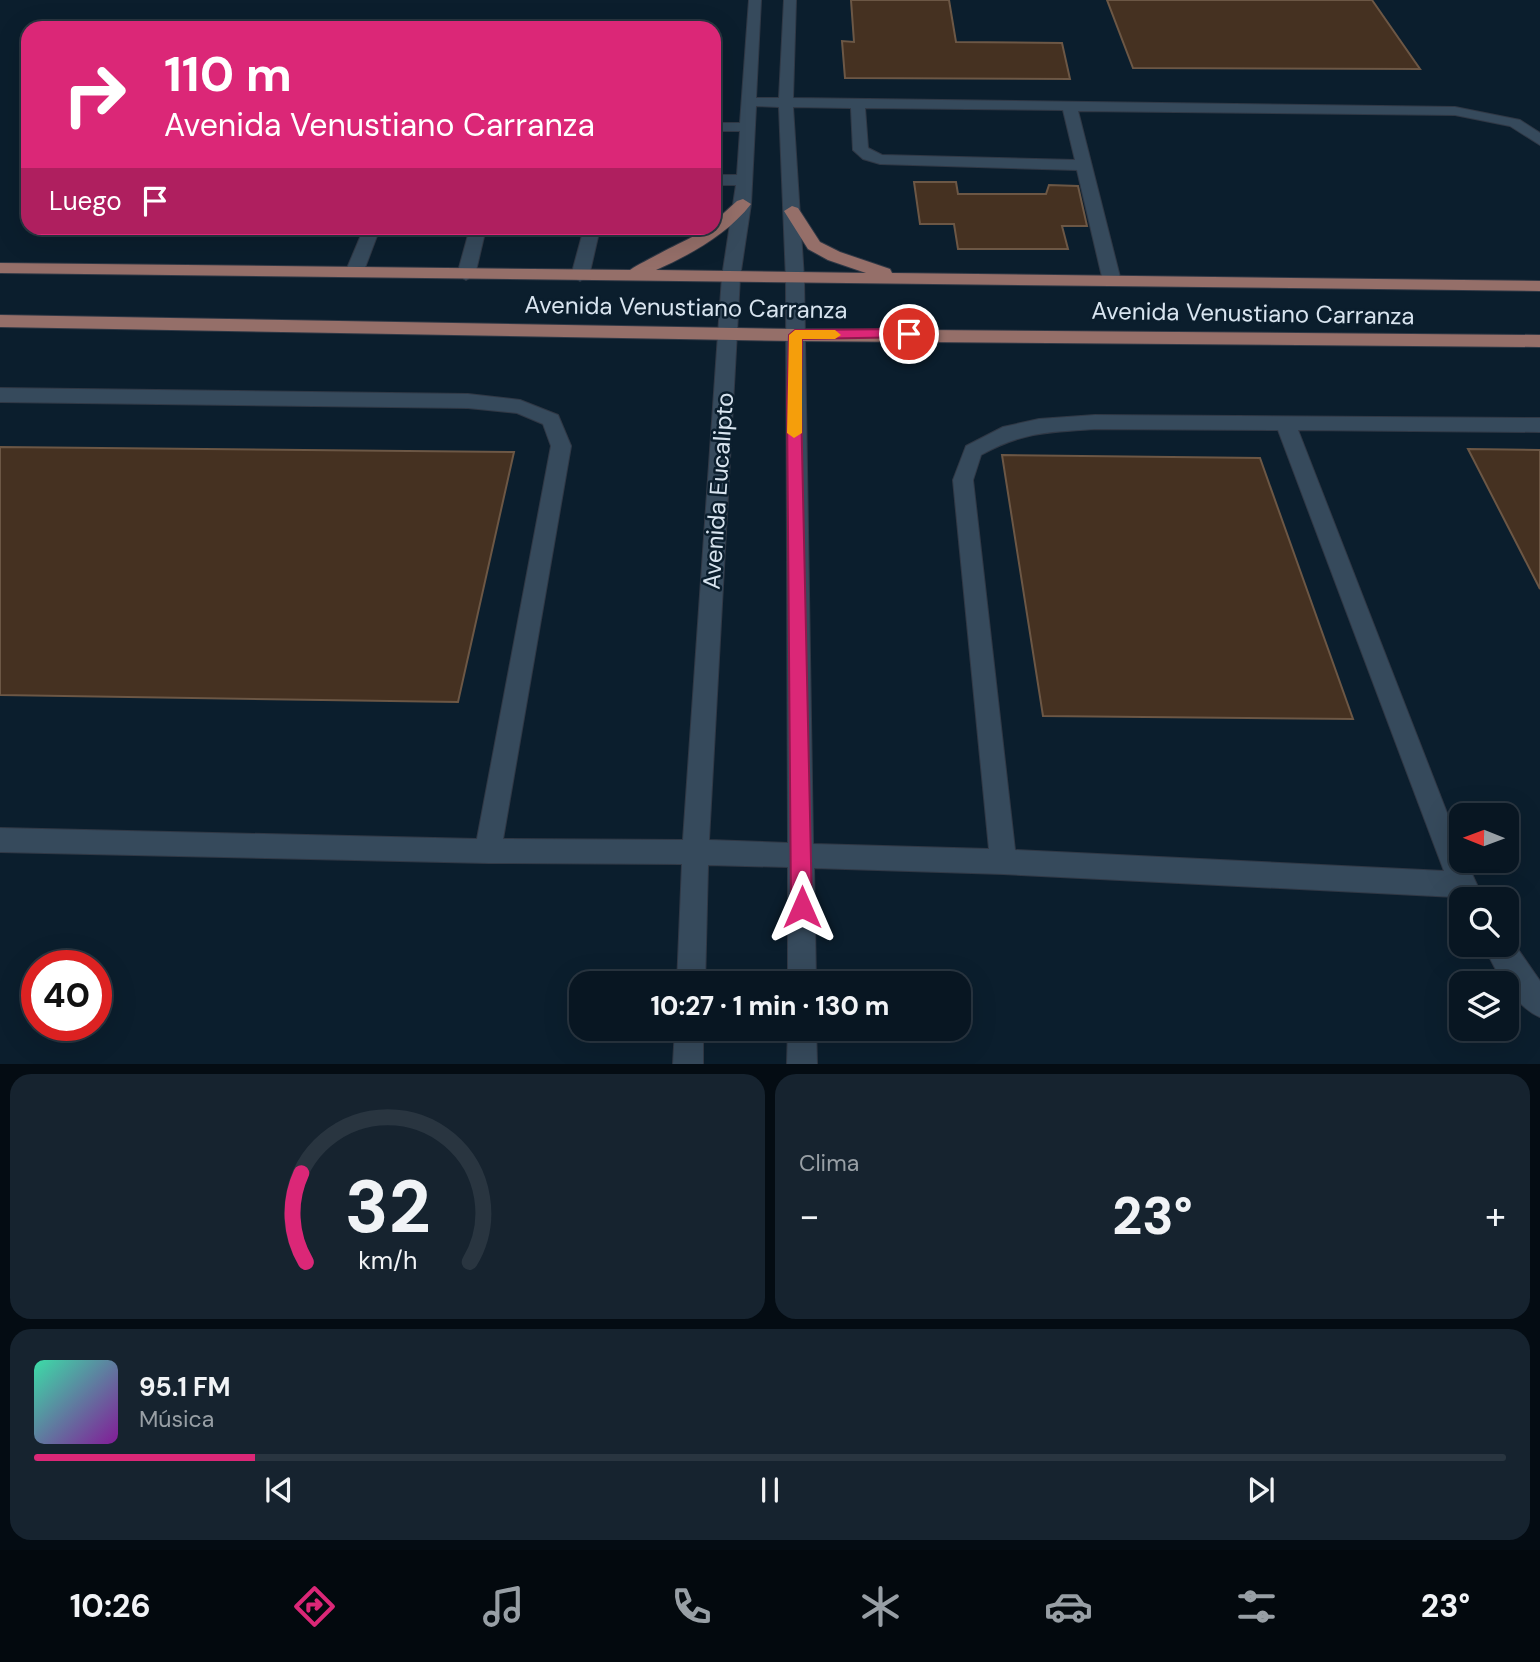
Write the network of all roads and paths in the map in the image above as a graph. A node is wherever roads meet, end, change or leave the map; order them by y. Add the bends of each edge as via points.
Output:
1 (755, 0) edge
2 (790, 0) edge
3 (749, 102) junction
4 (786, 104) junction
5 (858, 105) junction
6 (1070, 108) junction
7 (721, 127) edge
8 (748, 127) junction
9 (1540, 140) edge
10 (1084, 165) junction
11 (721, 180) edge
12 (745, 180) junction
13 (743, 204) junction
14 (792, 211) junction
15 (721, 227) edge
16 (369, 235) edge
17 (476, 235) edge
18 (590, 235) edge
19 (711, 235) edge
20 (0, 268) edge
21 (354, 273) junction
22 (466, 275) junction
23 (580, 276) junction
24 (625, 276) junction
25 (731, 277) junction
26 (794, 279) junction
27 (906, 280) junction
28 (1112, 281) junction
29 (1540, 286) edge
30 (0, 321) edge
31 (727, 333) junction
32 (795, 335) junction
33 (1540, 341) edge
34 (0, 395) edge
35 (1286, 425) junction
36 (1540, 425) edge
37 (0, 840) edge
38 (488, 851) junction
39 (695, 852) junction
40 (801, 856) junction
41 (1003, 862) junction
42 (1464, 887) edge
43 (1449, 891) edge
44 (1505, 957) edge
45 (691, 971) edge
46 (802, 971) edge
47 (1540, 1003) edge
48 (689, 1041) edge
49 (802, 1041) edge
50 (688, 1063) edge
51 (802, 1063) edge

1 - 3 street, Avenida Eucalipto
2 - 4 street
3 - 4 street
3 - 8 street, Avenida Eucalipto
4 - 5 street
4 - 14 street
5 - 6 street
5 - 10 street via 861,150 878,159
6 - 9 street via 1455,111 1514,122
6 - 10 street
7 - 8 street
8 - 12 street, Avenida Eucalipto
10 - 28 street
11 - 12 street
12 - 13 street, Avenida Eucalipto
13 - 15 main road
13 - 25 street, Avenida Eucalipto
14 - 26 street
14 - 27 main road via 814,245
16 - 21 street
17 - 22 street
18 - 23 street
19 - 24 main road
20 - 21 main road, Avenida Venustiano Carranza
21 - 22 main road, Avenida Venustiano Carranza
22 - 23 main road, Avenida Venustiano Carranza
23 - 24 main road, Avenida Venustiano Carranza
24 - 25 main road, Avenida Venustiano Carranza
25 - 26 main road, Avenida Venustiano Carranza
25 - 31 street, Avenida Eucalipto
26 - 27 main road, Avenida Venustiano Carranza
26 - 32 street
27 - 28 main road, Avenida Venustiano Carranza
28 - 29 main road, Avenida Venustiano Carranza
30 - 31 main road, Avenida Venustiano Carranza
31 - 32 main road, Avenida Venustiano Carranza
31 - 39 street, Avenida Eucalipto
32 - 33 main road, Avenida Venustiano Carranza
32 - 40 street
34 - 38 street via 468,401 520,407 551,420 561,446
35 - 36 street
35 - 41 street via 1095,422 1039,426 1003,434 973,451 963,480
35 - 42 street
37 - 38 street
38 - 39 street
39 - 40 street
39 - 45 street, Avenida Eucalipto
40 - 41 street
40 - 46 street
41 - 43 street
44 - 47 street
48 - 50 street
49 - 51 street

